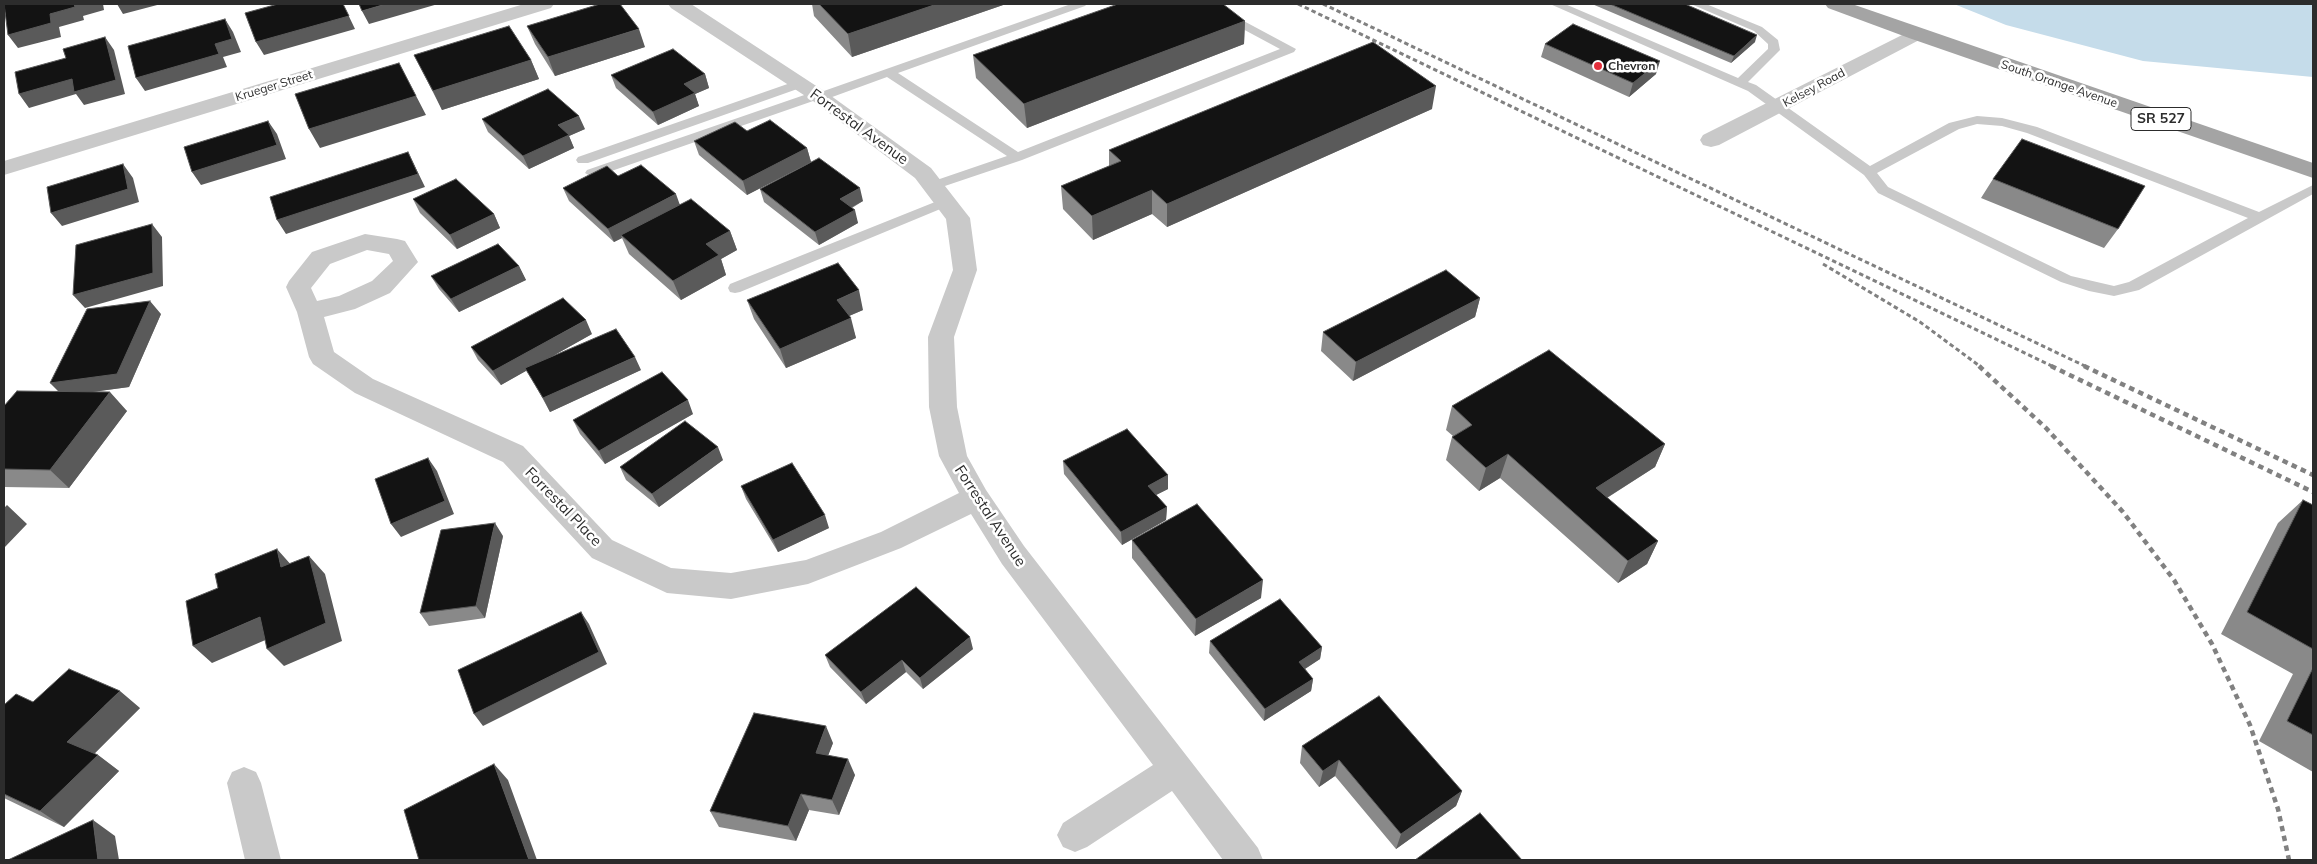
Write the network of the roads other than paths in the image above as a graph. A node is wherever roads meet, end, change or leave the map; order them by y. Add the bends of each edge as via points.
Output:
1 (544, 4) edge
2 (678, 4) edge
3 (1081, 4) edge
4 (1204, 4) edge
5 (1556, 4) edge
6 (1697, 4) edge
7 (1835, 4) edge
8 (1916, 34) junction
9 (889, 72) junction
10 (1740, 83) junction
11 (812, 92) junction
12 (1778, 106) junction
13 (1711, 140) dead end
14 (1017, 157) junction
15 (583, 160) dead end
16 (4, 168) edge
17 (2313, 171) edge
18 (1869, 172) junction
19 (592, 173) edge
20 (2313, 189) edge
21 (939, 194) junction
22 (2261, 218) junction
23 (735, 288) dead end
24 (310, 312) dead end
25 (976, 498) junction
26 (1176, 769) junction
27 (244, 783) dead end
28 (1075, 835) dead end
29 (263, 860) edge
30 (1245, 860) edge

1 - 16 street, Krueger Street
2 - 11 street, Forrestal Avenue
3 - 9 lane
4 - 14 lane via 1290,49
5 - 10 lane
6 - 10 lane via 1758,29 1774,43 1774,50
7 - 8 main road, South Orange Avenue / SR 527
8 - 12 street, Kelsey Road
8 - 17 main road, South Orange Avenue / SR 527
9 - 11 lane
9 - 14 lane
10 - 12 lane
11 - 15 lane
11 - 19 lane
11 - 21 street, Forrestal Avenue via 922,173
12 - 13 street, Kelsey Road
12 - 18 lane
14 - 21 lane
18 - 22 lane via 1954,126 1977,120 2002,122 2032,130
18 - 22 lane via 1883,190 1941,219 2066,279 2114,291 2134,286
20 - 22 lane
21 - 23 lane
21 - 25 street, Forrestal Avenue via 958,218 965,270 941,337 943,406 952,456
24 - 25 street, Forrestal Place via 322,357 364,386 513,454 602,549 667,580 731,586 808,572 891,540
25 - 26 street, Forrestal Avenue via 1013,555
26 - 28 street
26 - 30 street, Forrestal Avenue
27 - 29 street

